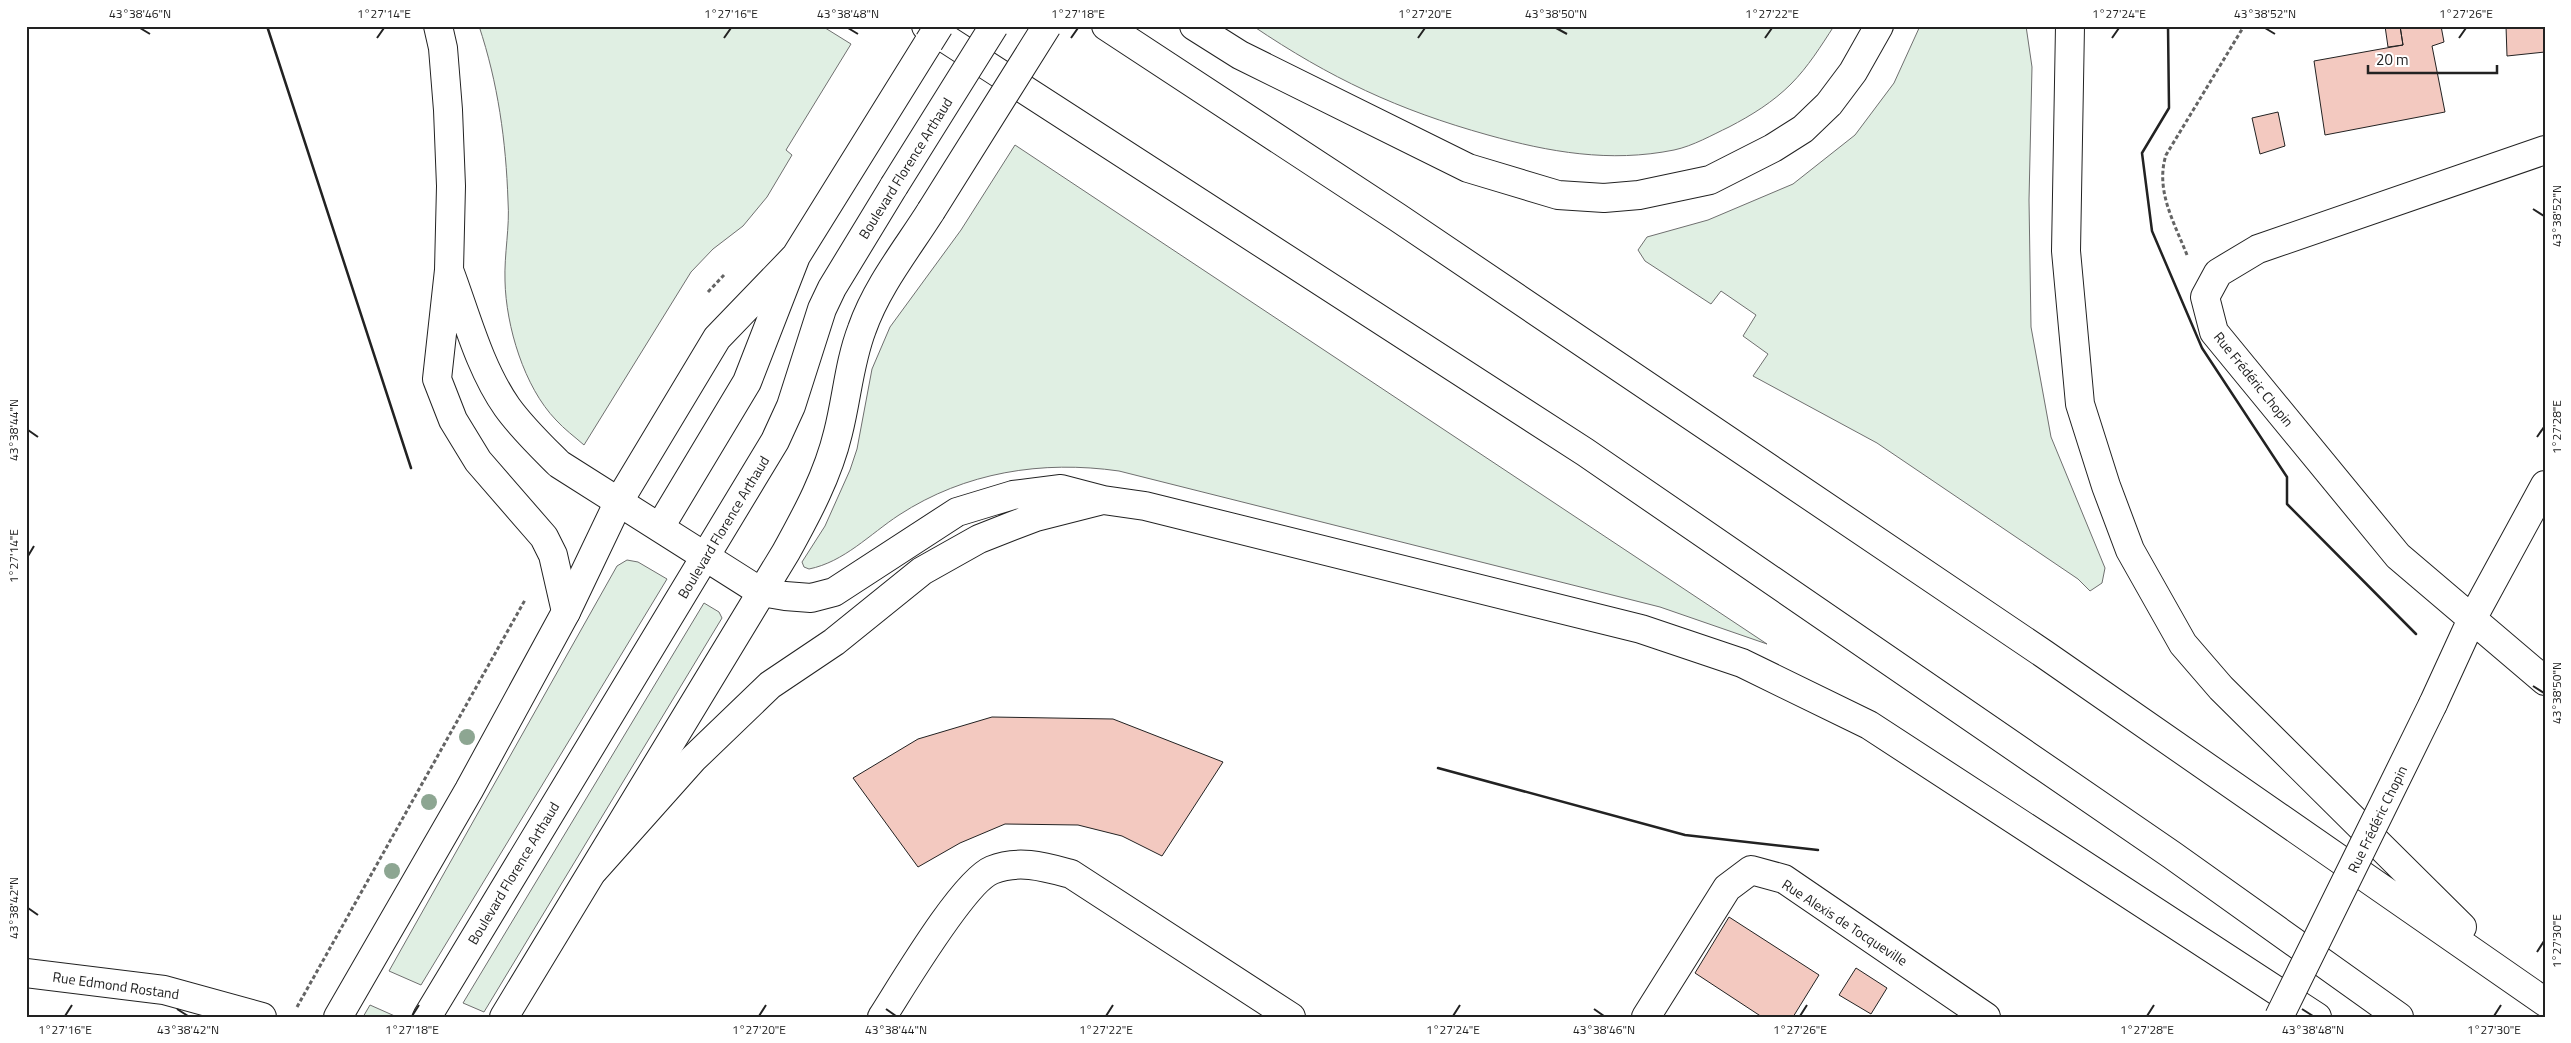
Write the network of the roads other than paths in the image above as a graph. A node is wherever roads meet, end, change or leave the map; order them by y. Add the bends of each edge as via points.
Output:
1 (438, 26) edge
2 (926, 26) edge
3 (939, 26) edge
4 (994, 26) edge
5 (1047, 26) edge
6 (1106, 26) edge
7 (1194, 26) edge
8 (1879, 26) edge
9 (2070, 26) edge
10 (2545, 150) edge
11 (796, 256) junction
12 (449, 270) junction
13 (2545, 485) edge
14 (1103, 500) junction
15 (619, 501) junction
16 (660, 527) junction
17 (705, 556) junction
18 (761, 592) junction
19 (566, 612) junction
20 (2472, 620) junction
21 (2545, 680) edge
22 (594, 870) junction
23 (26, 974) edge
24 (2514, 979) junction
25 (2545, 1002) edge
26 (262, 1017) edge
27 (338, 1017) edge
28 (427, 1017) edge
29 (504, 1017) edge
30 (882, 1017) edge
31 (1291, 1017) edge
32 (1646, 1017) edge
33 (1986, 1017) edge
34 (2279, 1017) edge
35 (2317, 1017) edge
36 (2399, 1017) edge

1 - 12 main road via 448,110 451,186
2 - 36 main road via 1585,452 2164,850
3 - 11 main road, bridge
4 - 17 main road, Boulevard Florence Arthaud, bridge via 847,262 822,309 792,406 776,441
5 - 18 main road, bridge via 870,310 850,368 839,431 825,474 810,508
6 - 24 main road via 1397,217 2036,648
7 - 8 main road via 1240,54 1468,168 1558,195 1604,198 1639,196 1710,180 1773,148 1803,129 1829,104 1873,41
9 - 24 main road via 2066,251 2080,404 2130,550 2183,644 2221,688
10 - 20 main road, Rue Frédéric Chopin via 2258,249 2218,273 2205,297 2214,332 2398,556
11 - 15 main road via 716,338
11 - 16 main road via 747,382
12 - 15 main road via 482,359 507,407 559,464
12 - 19 main road via 437,378 453,420 478,461 544,537 553,555
13 - 20 main road, Rue Frédéric Chopin
14 - 18 main road via 1061,489 1013,495 957,512 834,592 811,598
14 - 22 main road via 1036,517 979,539 922,572 834,642 770,685 693,759
14 - 35 main road via 1145,506 1641,630 1742,664 1869,725
15 - 16 main road
15 - 19 main road
16 - 17 main road
17 - 18 main road
17 - 28 main road, Boulevard Florence Arthaud
18 - 22 main road
19 - 27 main road via 469,790
20 - 21 main road
20 - 34 main road, Rue Frédéric Chopin, bridge
22 - 29 main road
23 - 26 main road, Rue Edmond Rostand via 164,990
24 - 25 main road
30 - 31 main road via 964,894 991,870 1013,865 1039,865 1071,874
32 - 33 main road, Rue Alexis de Tocqueville via 1727,888 1751,870 1784,880

